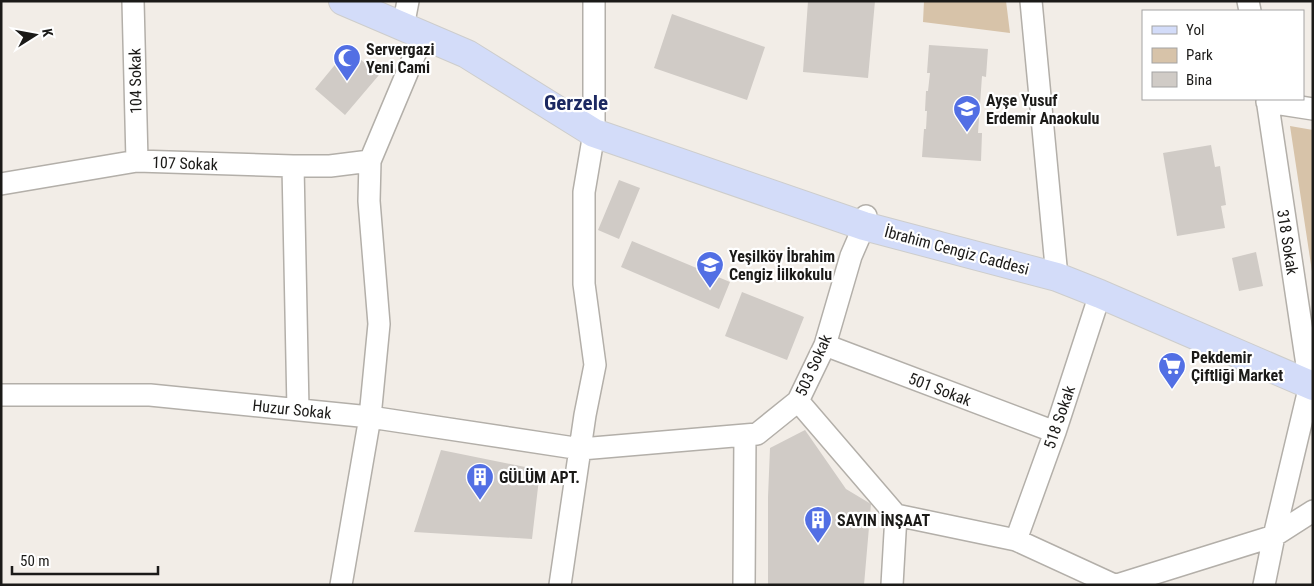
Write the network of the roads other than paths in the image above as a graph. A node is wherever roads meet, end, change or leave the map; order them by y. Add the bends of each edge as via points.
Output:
1 (133, 1) edge
2 (343, 1) edge
3 (594, 1) edge
4 (1032, 1) edge
5 (411, 21) edge
6 (1267, 101) edge
7 (1313, 109) edge
8 (594, 133) junction
9 (137, 161) junction
10 (370, 161) junction
11 (293, 166) junction
12 (1, 184) edge
13 (865, 221) junction
14 (1057, 272) junction
15 (1100, 294) junction
16 (825, 345) junction
17 (1311, 379) edge
18 (1, 395) edge
19 (798, 402) junction
20 (298, 409) junction
21 (370, 417) junction
22 (1055, 432) junction
23 (745, 435) junction
24 (581, 449) junction
25 (1313, 512) edge
26 (896, 515) junction
27 (1274, 536) junction
28 (1016, 540) junction
29 (342, 585) edge
30 (560, 585) edge
31 (744, 585) edge
32 (892, 585) edge
33 (1114, 585) edge
34 (1118, 585) edge
35 (1264, 585) edge

1 - 9 street, 104 Sokak
2 - 5 main road, İbrahim Cengiz Caddesi
3 - 8 street
4 - 14 street
5 - 8 main road, İbrahim Cengiz Caddesi
5 - 10 street
6 - 7 street
6 - 17 street, 318 Sokak
8 - 13 main road, İbrahim Cengiz Caddesi via 636,137
8 - 24 street via 584,192 584,284 595,365
9 - 11 street, 107 Sokak
9 - 12 street, 107 Sokak
10 - 11 street, 107 Sokak
10 - 21 street via 379,324
11 - 20 street
13 - 14 main road, İbrahim Cengiz Caddesi
13 - 16 street, 503 Sokak via 851,256
14 - 15 main road, İbrahim Cengiz Caddesi
14 - 17 main road, İbrahim Cengiz Caddesi
15 - 17 main road, İbrahim Cengiz Caddesi
15 - 22 street, 518 Sokak
16 - 19 street, 503 Sokak
16 - 22 street, 501 Sokak
17 - 27 street
18 - 20 street, Huzur Sokak via 150,395
19 - 23 street, 503 Sokak via 757,434
19 - 26 street
20 - 21 street, Huzur Sokak
21 - 24 street, Huzur Sokak
21 - 29 street
22 - 28 street, 518 Sokak
23 - 24 street, 503 Sokak
23 - 31 street
24 - 30 street
25 - 27 street
26 - 28 street
26 - 32 street
27 - 34 street
27 - 35 street
28 - 33 street

